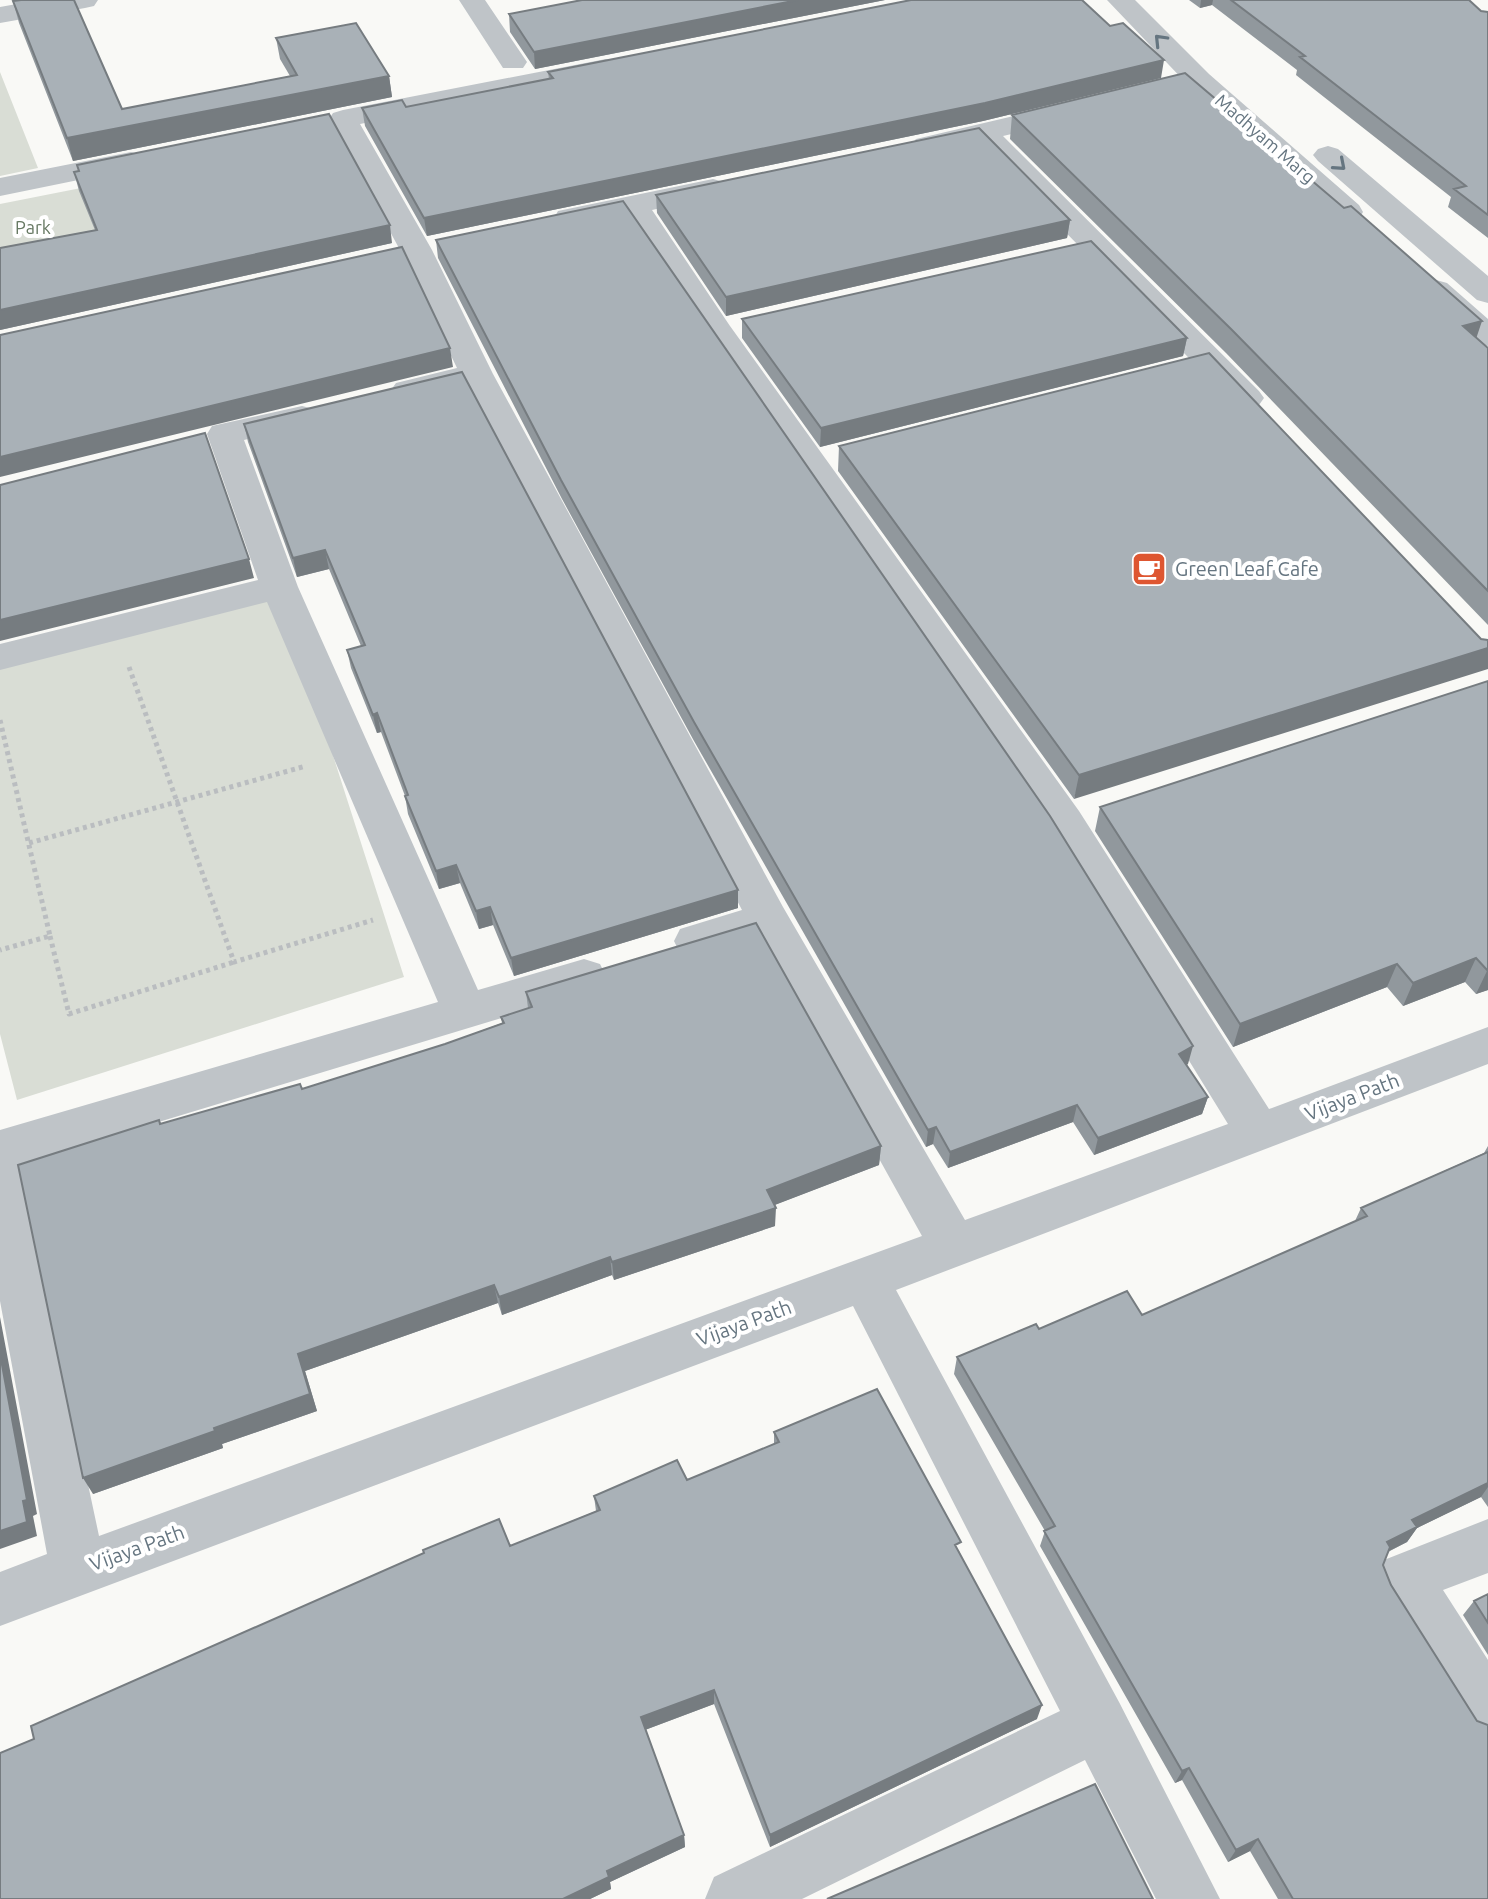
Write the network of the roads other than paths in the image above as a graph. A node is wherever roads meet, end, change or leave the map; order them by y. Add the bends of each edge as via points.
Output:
1 (85, 0) edge
2 (472, 0) edge
3 (1120, 0) edge
4 (1158, 0) edge
5 (0, 15) edge
6 (635, 61) edge
7 (513, 62) dead end
8 (1213, 67) junction
9 (1168, 88) edge
10 (1091, 107) edge
11 (1284, 118) dead end
12 (984, 133) junction
13 (1308, 138) dead end
14 (892, 152) edge
15 (163, 155) edge
16 (740, 183) edge
17 (0, 187) edge
18 (633, 205) junction
19 (540, 224) edge
20 (1372, 234) edge
21 (1419, 274) edge
22 (1488, 293) edge
23 (1488, 336) edge
24 (476, 374) junction
25 (1265, 417) edge
26 (279, 587) junction
27 (0, 657) edge
28 (768, 919) junction
29 (662, 951) edge
30 (617, 965) edge
31 (465, 1012) junction
32 (1488, 1045) edge
33 (1259, 1133) junction
34 (0, 1150) edge
35 (0, 1173) edge
36 (953, 1244) junction
37 (864, 1278) junction
38 (1488, 1546) edge
39 (78, 1570) junction
40 (0, 1599) edge
41 (1488, 1712) edge
42 (1099, 1722) junction
43 (736, 1899) edge
44 (1189, 1899) edge

1 - 5 street
2 - 7 street
8 -> 3 street, Madhyam Marg
4 - 8 street, Madhyam Marg
6 - 24 street via 328,122 416,250
8 - 9 street
8 - 11 street, Madhyam Marg
8 - 20 street, Madhyam Marg
10 - 12 street
12 - 14 street
12 - 25 street via 1080,248 1197,365
13 -> 22 street, Madhyam Marg
15 - 17 street
16 - 18 street
18 - 19 street
18 - 33 street via 732,327 1079,818
21 - 23 street
24 - 26 street via 209,438
24 - 28 street
26 - 27 street
26 - 31 street
28 - 29 street
28 - 36 street
30 - 31 street
31 - 34 street
32 - 33 street, Vijaya Path
33 - 36 street, Vijaya Path
35 - 39 street
36 - 37 street, Vijaya Path
37 - 39 street, Vijaya Path
37 - 42 street
38 - 41 street via 1404,1579
39 - 40 street, Vijaya Path
42 - 43 street
42 - 44 street

